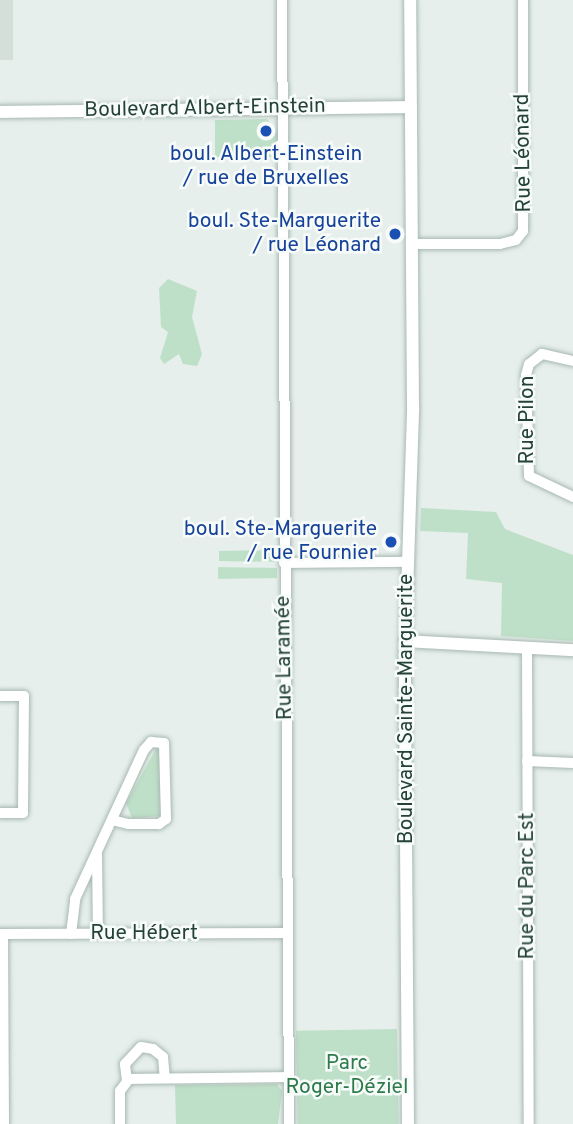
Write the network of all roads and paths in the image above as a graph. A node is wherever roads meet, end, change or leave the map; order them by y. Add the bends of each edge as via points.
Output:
1 (282, 0) edge
2 (410, 0) edge
3 (523, 0) edge
4 (411, 107) junction
5 (284, 108) junction
6 (0, 112) edge
7 (412, 244) junction
8 (573, 361) edge
9 (573, 497) edge
10 (408, 562) junction
11 (284, 563) junction
12 (405, 641) junction
13 (527, 648) junction
14 (573, 650) edge
15 (0, 696) edge
16 (527, 761) junction
17 (573, 763) edge
18 (0, 813) edge
19 (112, 820) junction
20 (97, 852) junction
21 (288, 933) junction
22 (2, 934) edge
23 (71, 934) junction
24 (98, 934) junction
25 (289, 1077) junction
26 (165, 1078) junction
27 (127, 1081) junction
28 (2, 1103) edge
29 (4, 1124) edge
30 (120, 1124) edge
31 (289, 1124) edge
32 (408, 1124) edge
33 (529, 1124) edge

1 - 5 street, Rue Laramée
2 - 4 street, Boulevard Sainte-Marguerite
3 - 7 street, Rue Léonard via 523,231 516,240 500,244
4 - 5 street, Boulevard Albert-Einstein
4 - 7 street, Boulevard Sainte-Marguerite
5 - 6 street, Boulevard Albert-Einstein
5 - 11 street, Rue Laramée
7 - 10 street, Boulevard Sainte-Marguerite
8 - 9 street, Rue Pilon via 541,354 529,364 526,375 529,476
10 - 11 street
10 - 12 street, Boulevard Sainte-Marguerite
11 - 21 street, Rue Laramée
12 - 13 street
12 - 32 street, Boulevard Sainte-Marguerite
13 - 14 street
13 - 16 street, Rue du Parc Est
15 - 18 street via 24,696 23,813
16 - 17 street
16 - 33 street, Rue du Parc Est
19 - 19 street via 159,824 166,819 164,743 147,745
19 - 20 street
20 - 23 street via 73,905
20 - 24 street
21 - 24 street, Rue Hébert
21 - 25 street, Rue Laramée
22 - 23 street, Rue Hébert
22 - 28 street
23 - 24 street, Rue Hébert
25 - 26 street
25 - 31 street, Rue Laramée
26 - 27 street
26 - 27 street via 163,1057 141,1047 125,1064
27 - 30 street via 120,1091
28 - 29 street

